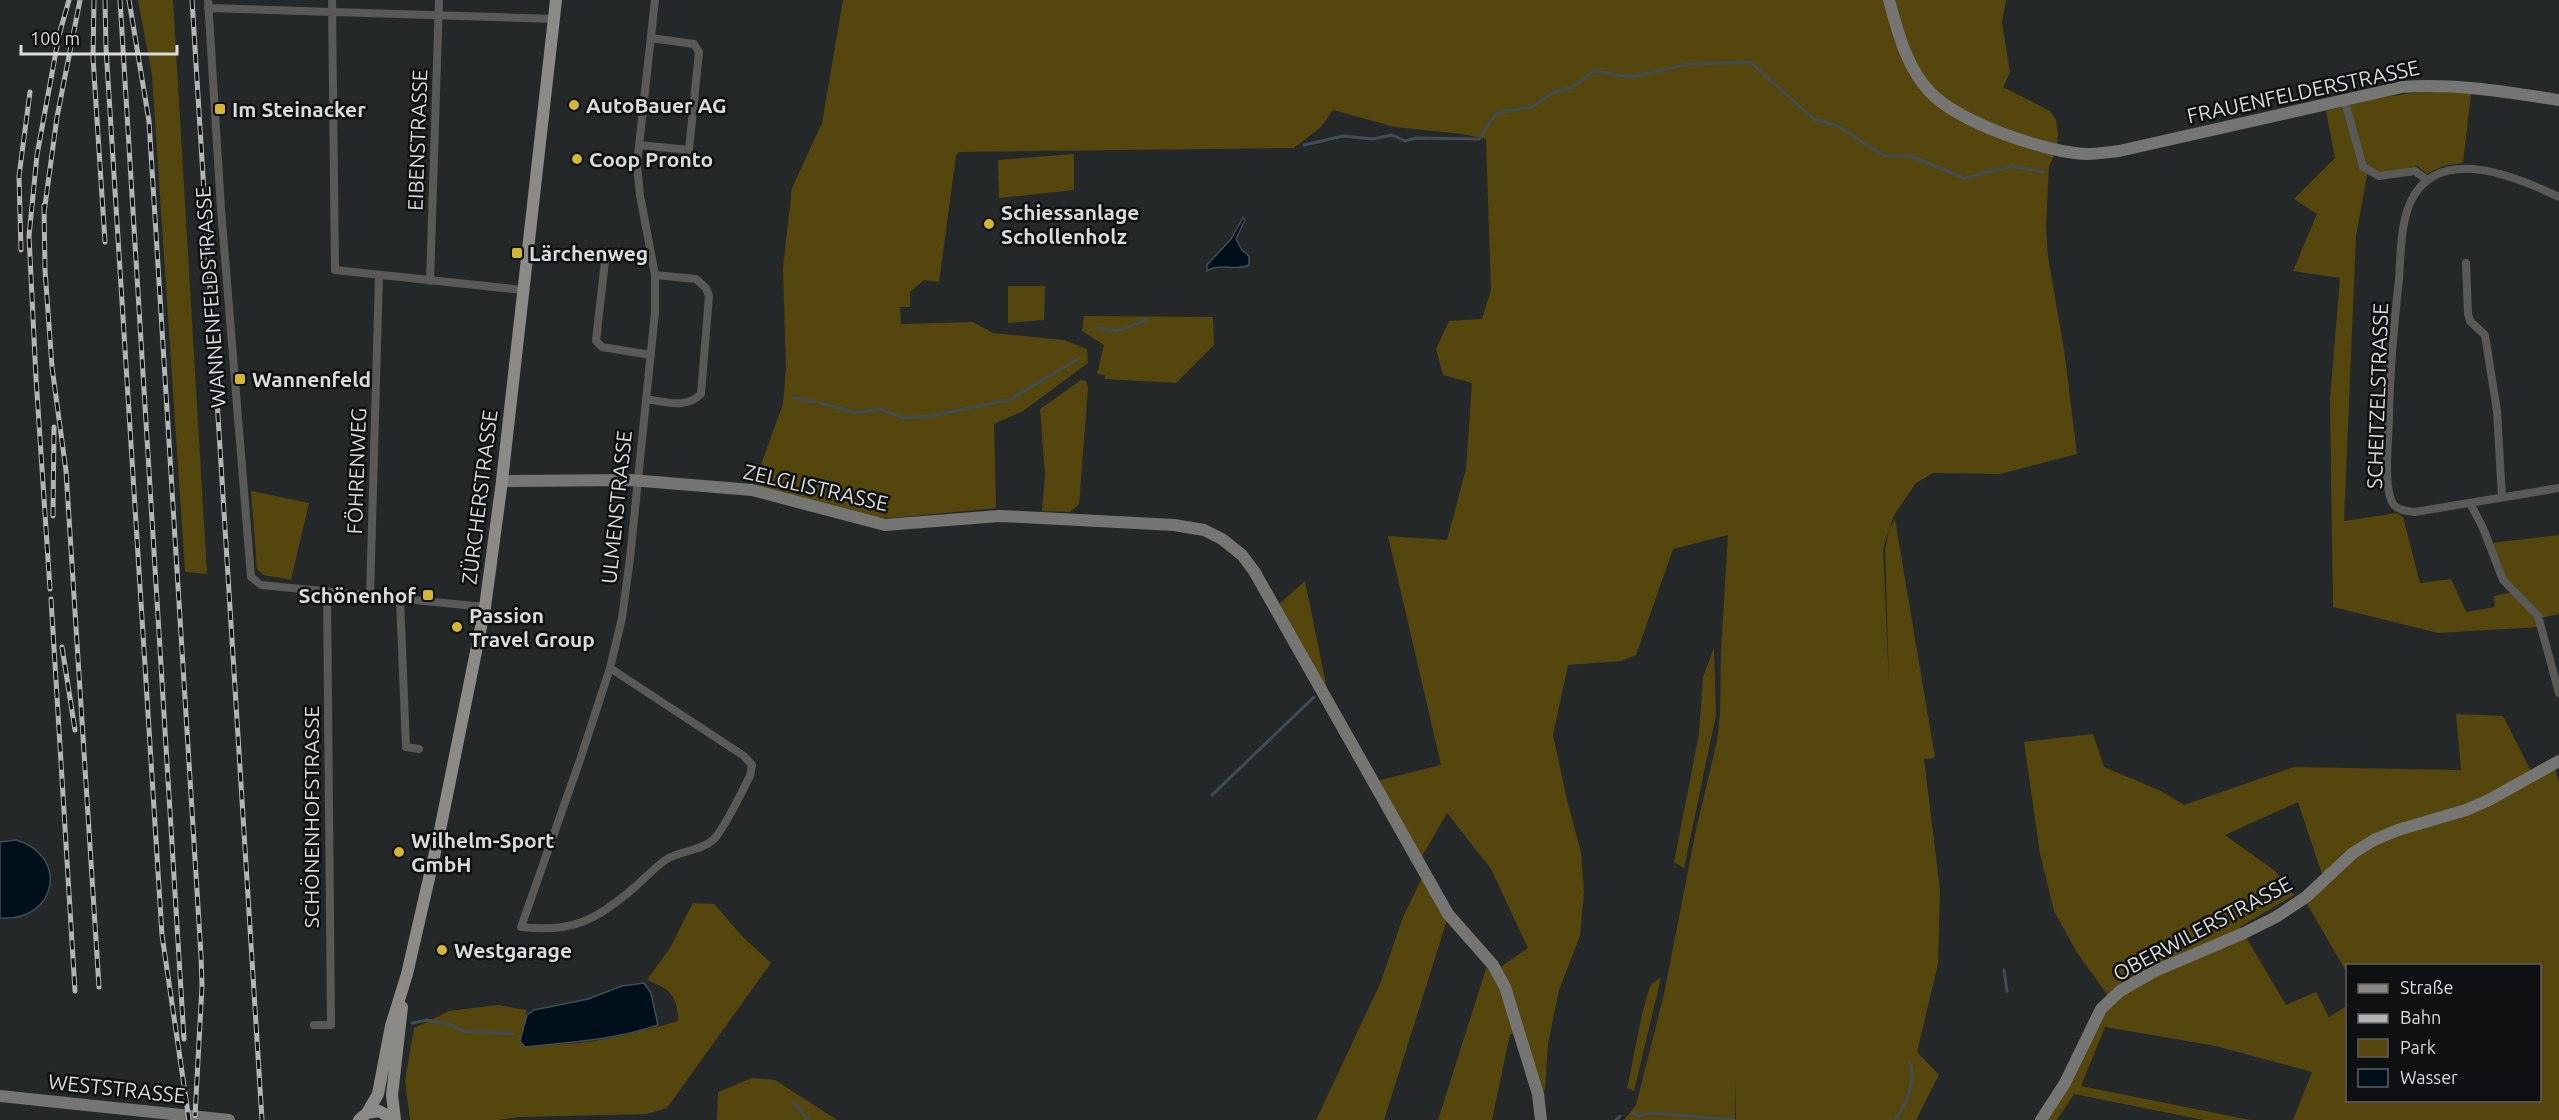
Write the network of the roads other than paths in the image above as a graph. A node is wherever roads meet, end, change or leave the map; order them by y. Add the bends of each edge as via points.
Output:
1 (332, 0) edge
2 (439, 0) edge
3 (556, 0) edge
4 (655, 0) edge
5 (1889, 0) edge
6 (208, 4) edge
7 (332, 14) junction
8 (438, 16) junction
9 (554, 19) junction
10 (651, 38) junction
11 (2344, 98) junction
12 (2559, 100) edge
13 (639, 146) junction
14 (2427, 180) junction
15 (2559, 197) edge
16 (606, 252) dead end
17 (2466, 263) dead end
18 (655, 274) junction
19 (379, 275) junction
20 (430, 280) junction
21 (523, 290) junction
22 (651, 355) junction
23 (646, 399) junction
24 (502, 481) junction
25 (638, 481) junction
26 (2559, 488) edge
27 (2502, 497) junction
28 (2470, 502) junction
29 (327, 592) junction
30 (370, 596) junction
31 (400, 599) junction
32 (485, 607) junction
33 (610, 668) junction
34 (2559, 693) edge
35 (419, 749) dead end
36 (2559, 761) edge
37 (403, 994) junction
38 (314, 1025) dead end
39 (0, 1096) edge
40 (361, 1118) edge
41 (229, 1120) edge
42 (395, 1120) edge
43 (1541, 1120) edge
44 (2041, 1120) edge

1 - 7 street
2 - 8 street, EIBENSTRASSE
3 - 9 main road, ZÜRCHERSTRASSE
4 - 10 street, ULMENSTRASSE
5 - 11 street, FRAUENFELDERSTRASSE via 1913,70 1930,92 1974,121 2057,150 2088,154 2119,151
6 - 7 street
6 - 29 street, WANNENFELDSTRASSE via 250,573 252,580 261,585
7 - 8 street
7 - 19 street via 336,270
8 - 9 street
8 - 20 street, EIBENSTRASSE
9 - 21 main road, ZÜRCHERSTRASSE
10 - 13 street, ULMENSTRASSE
10 - 13 street via 694,44 699,52 689,148
11 - 12 street, FRAUENFELDERSTRASSE via 2434,84
11 - 14 street via 2363,168 2379,176 2415,171
13 - 18 street, ULMENSTRASSE via 640,195
14 - 15 street via 2462,168 2501,173
14 - 28 street, SCHEITZELSTRASSE via 2412,199 2403,243 2390,395 2389,494 2394,505 2415,512
16 - 22 street via 596,341 602,347
17 - 27 street via 2468,314 2470,321 2486,335 2497,411
18 - 22 street, ULMENSTRASSE
18 - 23 street via 696,279 706,288 710,305 701,394 682,404
19 - 20 street
19 - 30 street, FÖHRENWEG
20 - 21 street
21 - 24 main road, ZÜRCHERSTRASSE
22 - 23 street, ULMENSTRASSE
23 - 25 street, ULMENSTRASSE
24 - 25 street, ZELGLISTRASSE
24 - 32 main road, ZÜRCHERSTRASSE
25 - 33 street, ULMENSTRASSE via 622,618
25 - 43 street, ZELGLISTRASSE via 759,490 885,525 999,516 1085,519 1174,525 1204,530 1222,539 1254,571 1448,914 1492,965 1505,987 1538,1094
26 - 27 street, SCHEITZELSTRASSE
27 - 28 street, SCHEITZELSTRASSE
28 - 34 street via 2503,580 2538,616
29 - 30 street
29 - 38 street, SCHÖNENHOFSTRASSE via 331,1025
30 - 31 street
31 - 32 street
31 - 35 street via 406,747
32 - 37 main road, ZÜRCHERSTRASSE
33 - 33 street, ULMENSTRASSE via 744,756 752,765 750,776 715,839 666,860 599,915 571,927 520,927
36 - 44 street, OBERWILERSTRASSE via 2466,810 2374,840 2276,917 2155,971 2120,991 2104,1004 2065,1083
37 - 40 main road, ZÜRCHERSTRASSE via 391,1026 378,1094
37 - 42 main road, ZÜRCHERSTRASSE via 393,1088
39 - 41 street, WESTSTRASSE
40 - 42 main road via 379,1111

